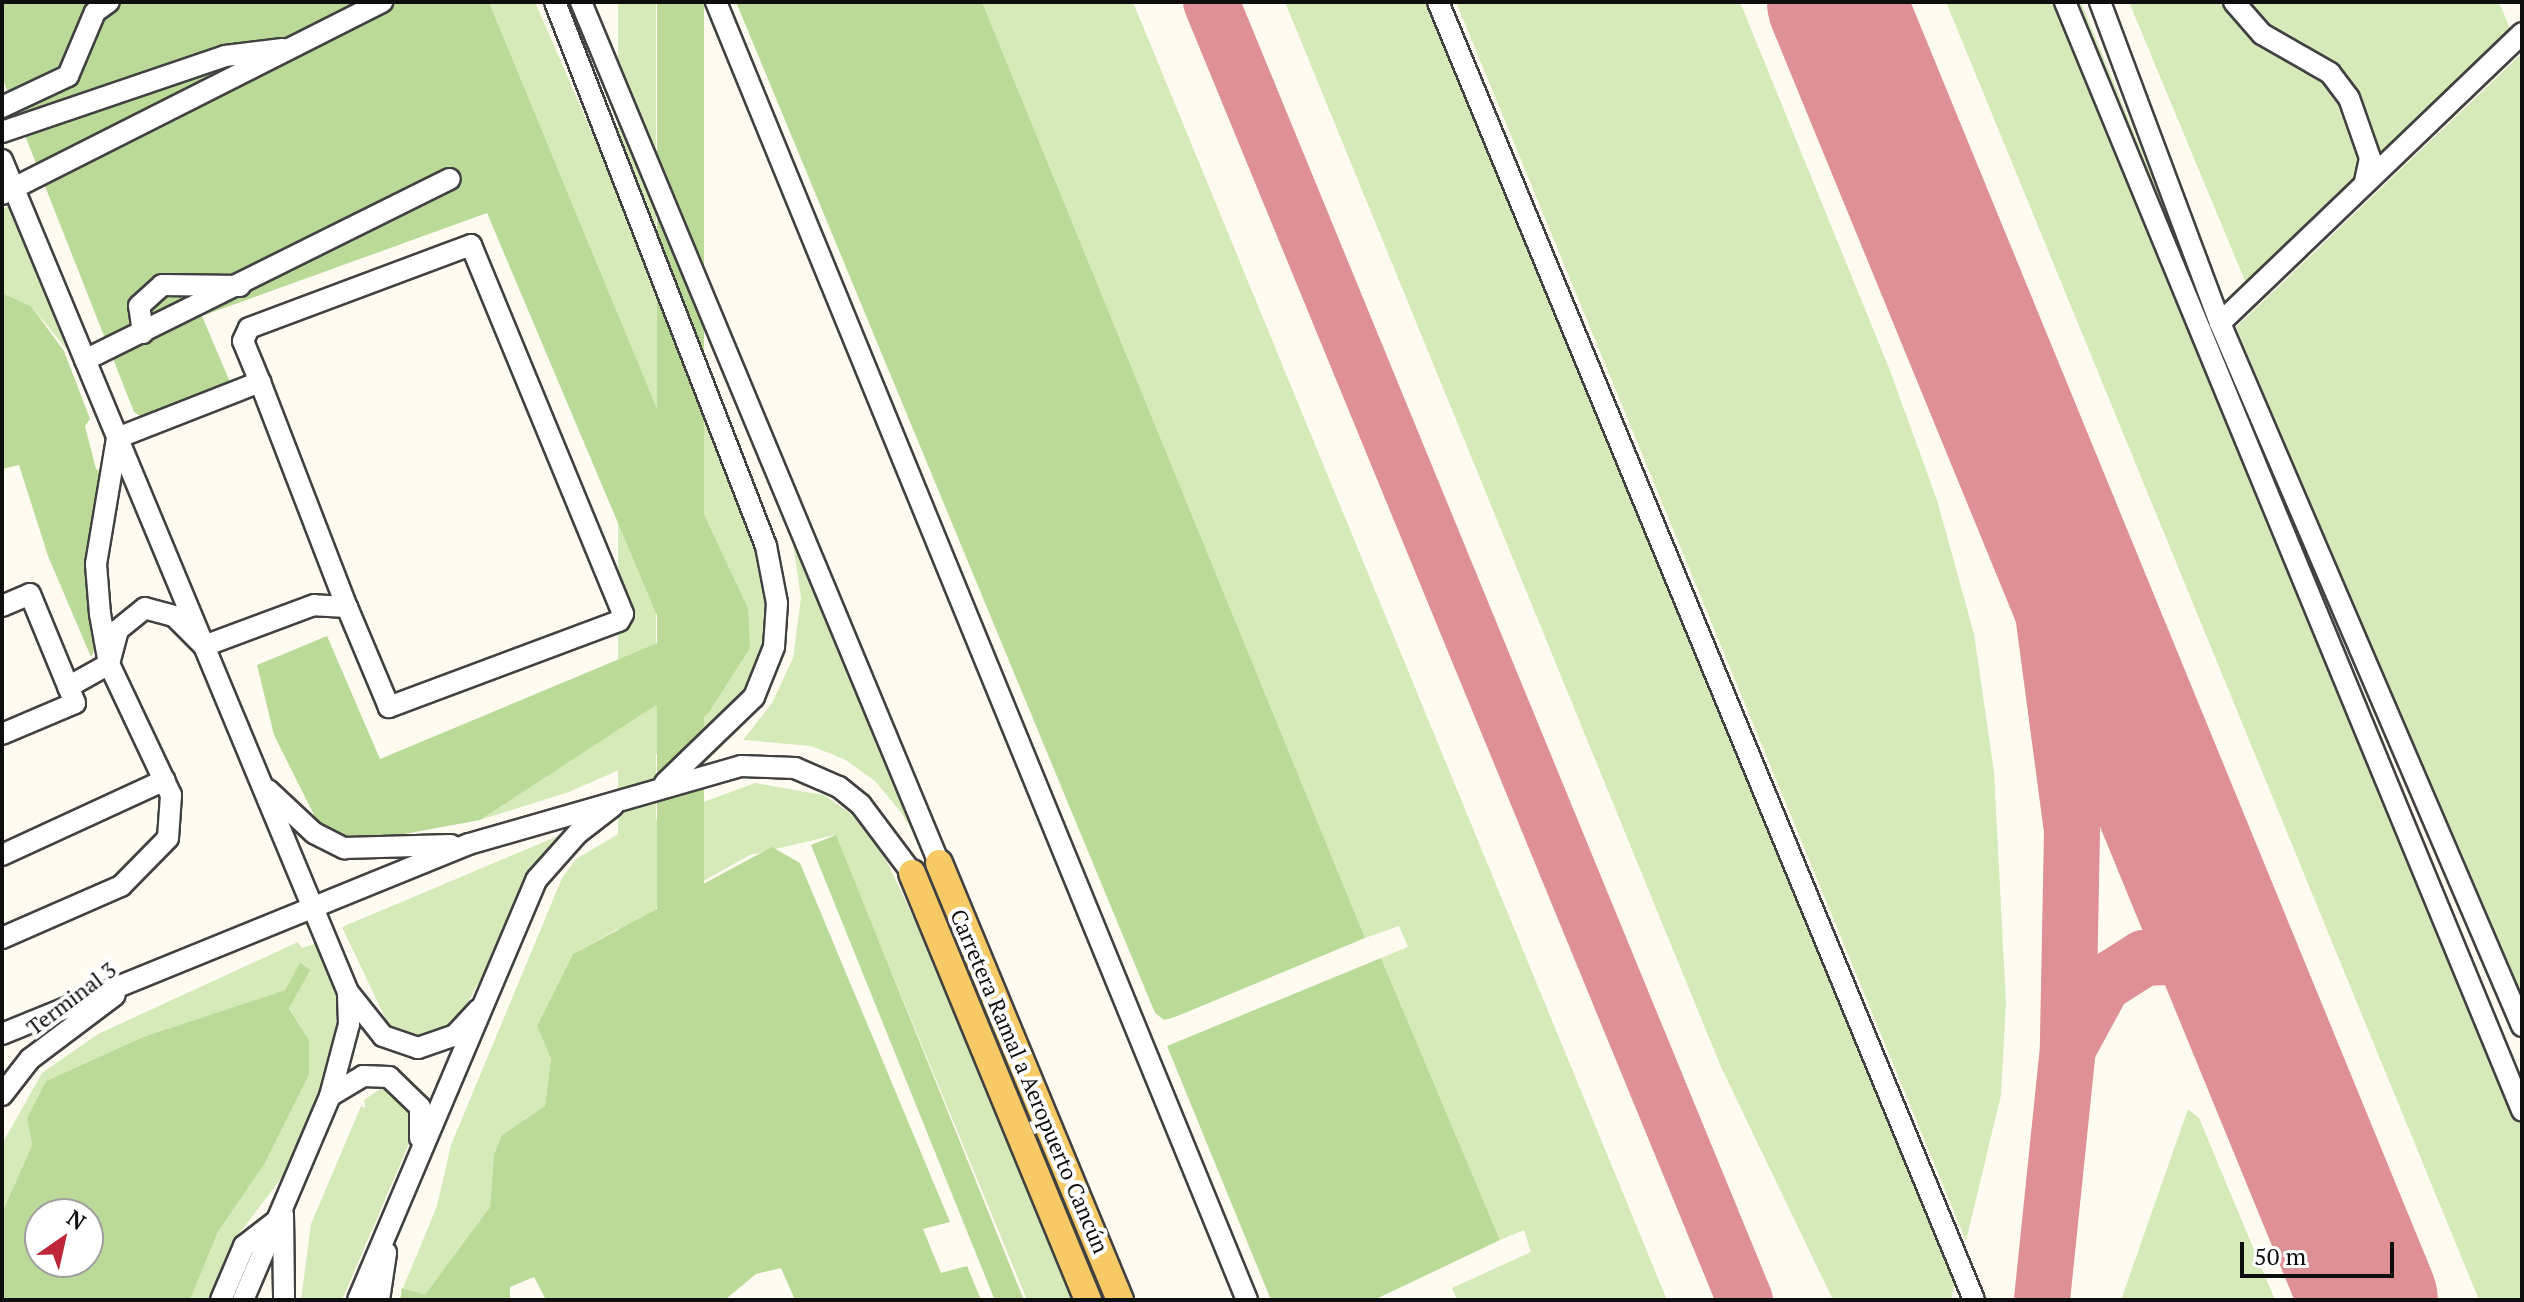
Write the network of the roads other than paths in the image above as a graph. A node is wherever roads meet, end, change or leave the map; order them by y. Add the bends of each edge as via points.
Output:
1 (109, 2) edge
2 (382, 2) edge
3 (555, 2) edge
4 (581, 2) edge
5 (716, 2) edge
6 (1438, 2) edge
7 (2065, 2) edge
8 (2100, 2) edge
9 (2234, 2) edge
10 (2522, 33) edge
11 (298, 47) junction
12 (2, 107) edge
13 (2, 132) edge
14 (2, 160) edge
15 (449, 179) dead end
16 (2365, 181) junction
17 (8, 191) edge
18 (240, 286) junction
19 (2220, 323) junction
20 (143, 333) junction
21 (85, 360) junction
22 (260, 382) junction
23 (117, 438) junction
24 (2, 606) edge
25 (347, 607) junction
26 (204, 646) junction
27 (109, 664) junction
28 (68, 687) junction
29 (2, 734) edge
30 (165, 780) junction
31 (260, 782) junction
32 (661, 786) junction
33 (622, 799) junction
34 (469, 844) junction
35 (2, 855) edge
36 (939, 863) joint
37 (912, 873) joint
38 (313, 905) junction
39 (2, 938) edge
40 (140, 976) junction
41 (348, 992) junction
42 (479, 1009) junction
43 (2522, 1026) edge
44 (2, 1034) edge
45 (2, 1095) edge
46 (330, 1096) junction
47 (2522, 1110) edge
48 (410, 1181) junction
49 (280, 1211) junction
50 (391, 1219) junction
51 (221, 1300) edge
52 (243, 1300) edge
53 (284, 1300) edge
54 (358, 1300) edge
55 (379, 1300) edge
56 (1088, 1300) edge
57 (1120, 1300) edge
58 (1247, 1300) edge
59 (1974, 1300) edge

1 - 12 street via 95,12 68,76
2 - 11 street
3 - 32 street via 766,546 777,603 774,647 754,697
4 - 36 street
5 - 58 street
6 - 59 street
7 - 47 street
8 - 19 street
9 - 16 street via 2262,34 2330,73 2349,98 2370,158
10 - 16 street
11 - 13 street via 225,56
11 - 17 street
14 - 17 street
15 - 18 street
16 - 19 street
17 - 21 street
18 - 20 street
18 - 20 street via 162,285 139,306
19 - 43 street
20 - 21 street
21 - 23 street
22 - 23 street
22 - 25 street
22 - 25 street via 243,341 249,328 471,245 623,614 619,621 389,707
23 - 26 street
23 - 27 street via 96,564
24 - 28 street via 30,594
25 - 26 street via 314,605
26 - 27 street via 174,616 145,608 118,630
26 - 31 street
27 - 28 street
27 - 30 street
28 - 29 street via 75,703
30 - 35 street
30 - 39 street via 173,808 168,838 121,886
31 - 34 street via 314,833 344,848
31 - 38 street
32 - 33 street
32 - 37 street via 741,766 795,768 839,787 861,805
33 - 34 street
33 - 42 street via 578,833 537,879
34 - 38 street
36 - 57 main road, Carretera Ramal a Aeropuerto Cancún
37 - 56 main road, Carretera Ramal a Aeropuerto Cancún
38 - 40 street
38 - 41 street
40 - 44 street
40 - 45 street, Terminal 3 via 30,1059
41 - 42 street via 383,1036 418,1048 455,1035
41 - 46 street via 349,1024
42 - 48 street
46 - 48 street via 376,1074 414,1095 423,1124
46 - 49 street
48 - 50 street
49 - 51 street via 244,1246
49 - 52 street
49 - 53 street
50 - 54 street
50 - 55 street

